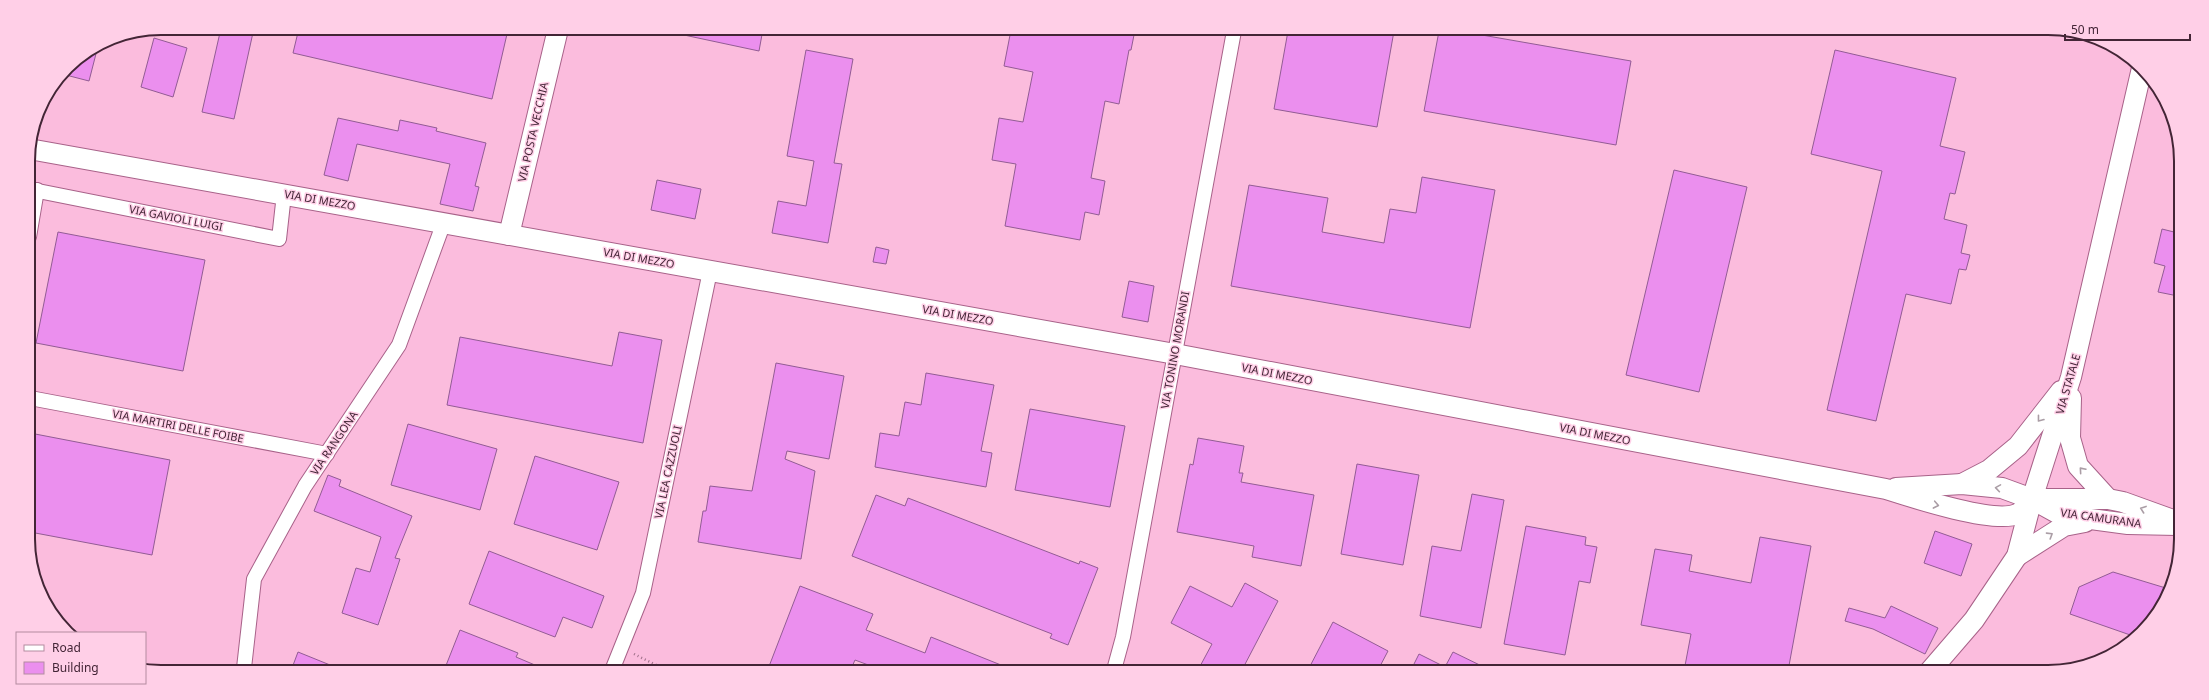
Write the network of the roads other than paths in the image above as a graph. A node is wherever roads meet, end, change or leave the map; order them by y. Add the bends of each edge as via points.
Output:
1 (557, 35) edge
2 (1233, 35) edge
3 (2140, 76) edge
4 (35, 150) edge
5 (35, 190) edge
6 (284, 194) junction
7 (444, 222) junction
8 (509, 235) junction
9 (710, 271) junction
10 (1175, 354) junction
11 (2071, 377) junction
12 (35, 399) edge
13 (327, 454) junction
14 (1962, 484) junction
15 (1886, 489) junction
16 (2032, 499) junction
17 (2108, 499) junction
18 (2000, 517) junction
19 (2097, 520) junction
20 (2174, 520) edge
21 (2174, 526) edge
22 (2017, 556) junction
23 (244, 665) edge
24 (614, 665) edge
25 (1115, 665) edge
26 (1935, 665) edge

1 - 8 street, VIA POSTA VECCHIA
2 - 10 street, VIA TONINO MORANDI
3 - 11 street, VIA STATALE
4 - 6 street, VIA DI MEZZO
5 - 6 street, VIA GAVIOLI LUIGI via 279,239
6 - 7 street, VIA DI MEZZO
7 - 8 street, VIA DI MEZZO
7 - 13 street, VIA RANGONA via 399,345
8 - 9 street, VIA DI MEZZO
9 - 10 street, VIA DI MEZZO
9 - 24 street, VIA LEA CAZZUOLI via 643,593
10 - 15 street, VIA DI MEZZO
10 - 25 street, VIA TONINO MORANDI via 1123,637
11 -> 14 street via 2018,446 1989,470
11 - 16 street, VIA STATALE
17 -> 11 street via 2078,466 2070,438
12 - 13 street, VIA MARTIRI DELLE FOIBE
13 - 23 street, VIA RANGONA via 305,486 254,579
14 - 15 street
16 -> 14 street via 2002,488
15 -> 18 street via 1931,504
16 - 17 street, VIA CAMURANA
16 - 18 street via 2017,514
16 - 19 street, VIA CAMURANA via 2061,515
16 - 22 street, VIA STATALE
20 -> 17 street, VIA CAMURANA
18 - 22 street via 2012,529
19 - 21 street, VIA CAMURANA
22 -> 19 street via 2064,526
22 - 26 street, VIA STATALE via 1974,620

